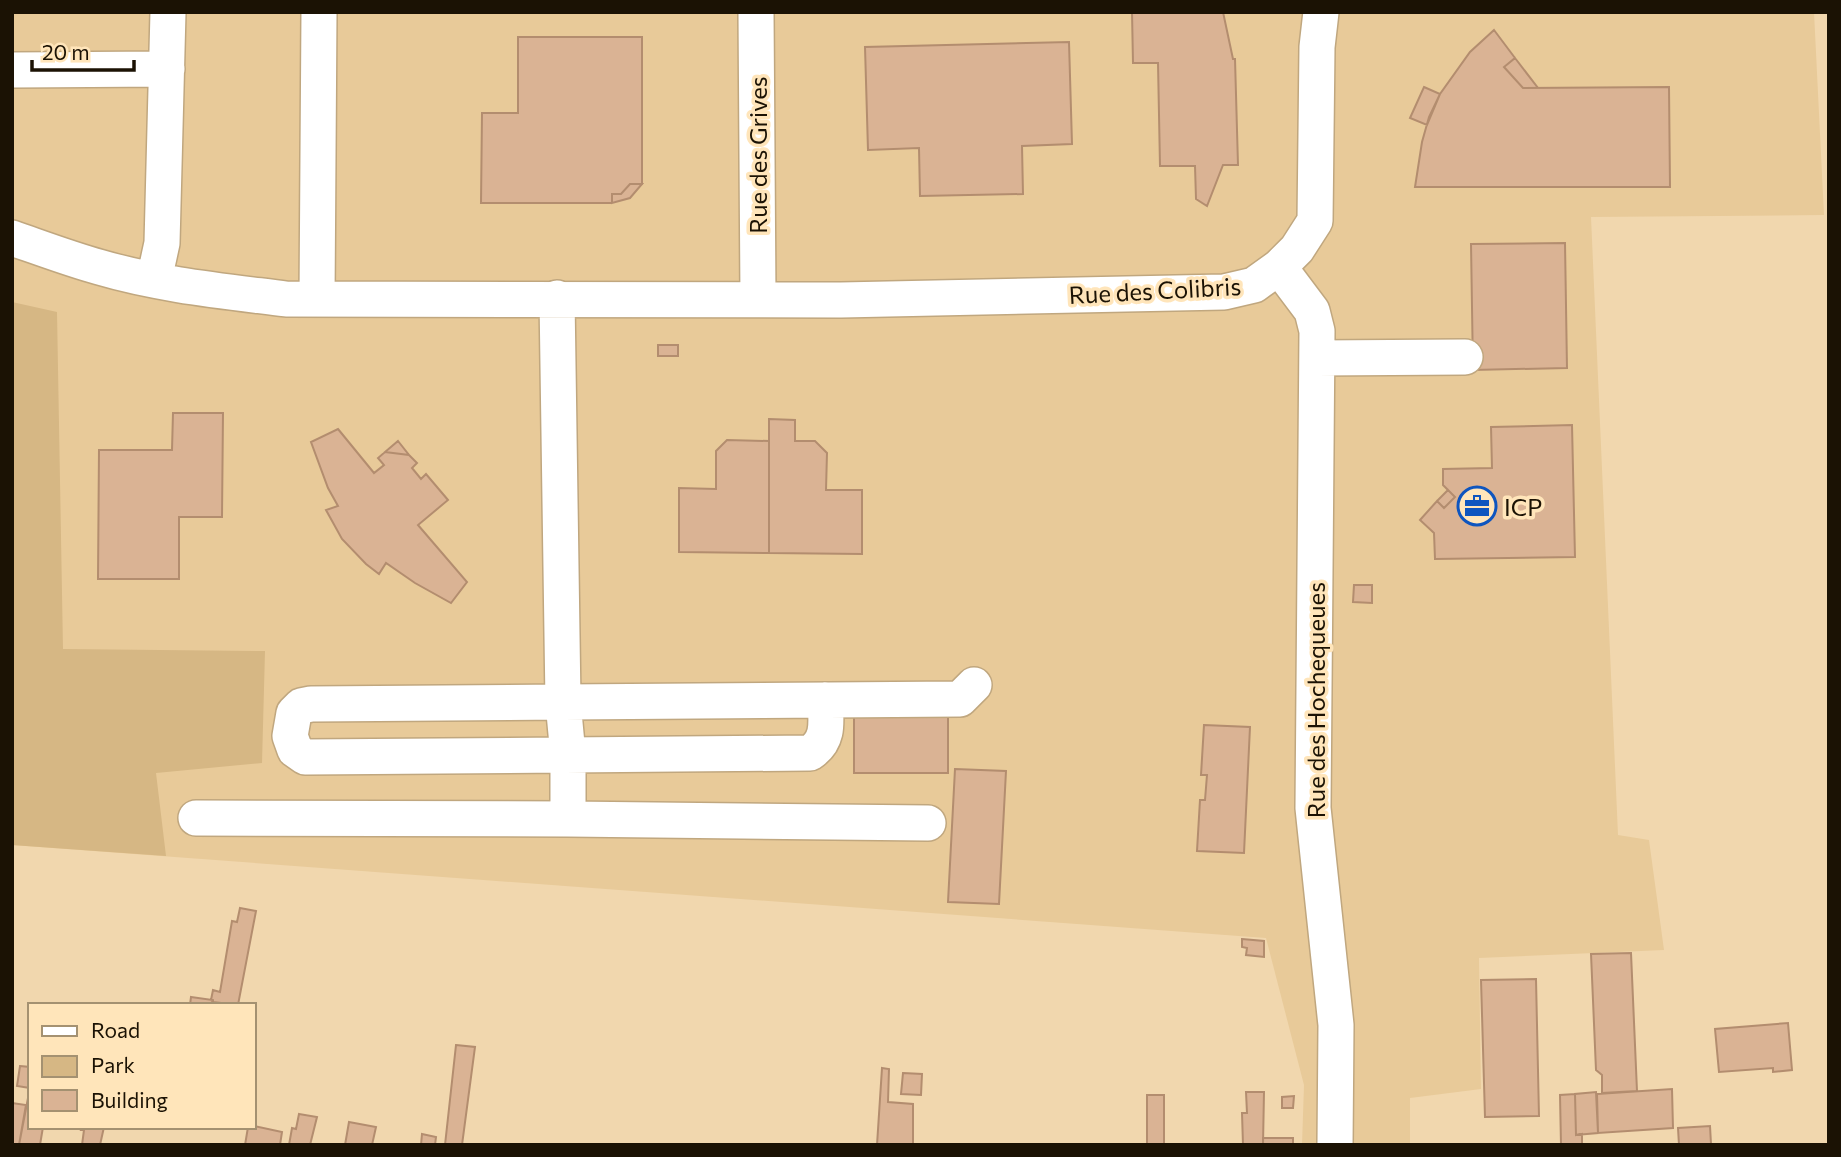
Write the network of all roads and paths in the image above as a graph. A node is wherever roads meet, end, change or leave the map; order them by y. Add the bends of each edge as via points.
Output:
1 (168, 12) edge
2 (319, 12) edge
3 (756, 12) edge
4 (1321, 12) edge
5 (167, 69) junction
6 (12, 70) edge
7 (12, 238) edge
8 (1279, 267) junction
9 (154, 280) junction
10 (557, 298) junction
11 (758, 298) junction
12 (317, 299) junction
13 (1465, 357) dead end
14 (1317, 358) junction
15 (974, 685) dead end
16 (825, 700) junction
17 (563, 702) junction
18 (568, 755) junction
19 (196, 818) dead end
20 (568, 819) junction
21 (928, 823) dead end
22 (1335, 1145) edge

1 - 5 street
2 - 12 street
3 - 11 street, Rue des Grives
4 - 8 street, Rue des Colibris via 1315,220
5 - 6 street
5 - 9 street via 162,243
7 - 9 street, Rue des Colibris via 100,268
8 - 11 street, Rue des Colibris via 1254,285 1224,292
8 - 14 street, Rue des Hochequeues via 1312,311
9 - 12 street, Rue des Colibris via 286,299
10 - 11 street, Rue des Colibris
10 - 12 street, Rue des Colibris
10 - 17 street
13 - 14 street
14 - 22 street, Rue des Hochequeues via 1313,808 1336,1025
15 - 16 street via 960,699
16 - 17 street
16 - 18 street via 826,733 810,753
17 - 18 street
17 - 18 street via 311,704 294,713 290,736 295,750 305,757
18 - 20 street
19 - 20 street
20 - 21 street

